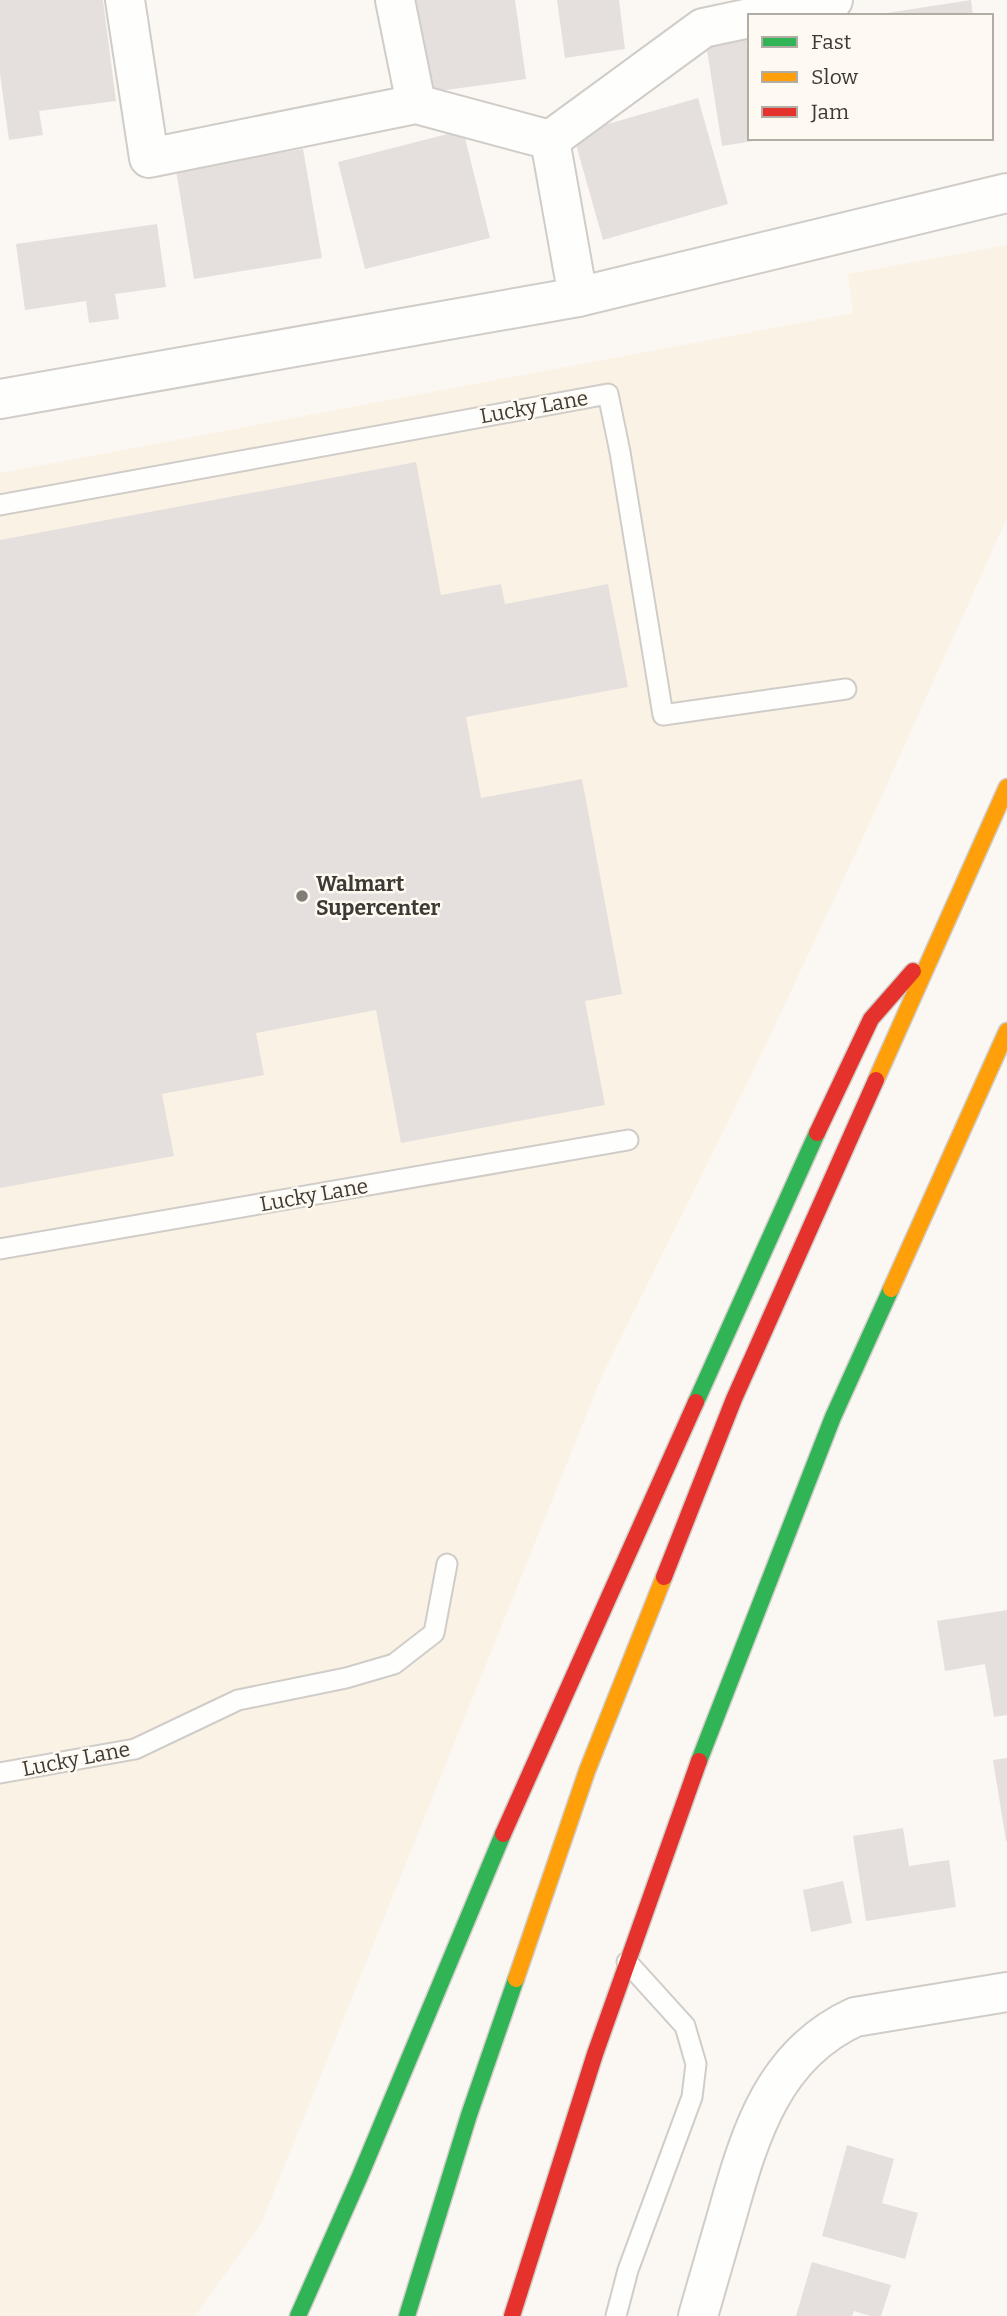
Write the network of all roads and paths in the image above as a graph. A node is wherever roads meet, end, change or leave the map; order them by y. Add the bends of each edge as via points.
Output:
1 (125, 0) edge
2 (395, 0) edge
3 (833, 0) edge
4 (701, 14) edge
5 (767, 14) edge
6 (748, 18) edge
7 (416, 104) junction
8 (550, 140) junction
9 (1007, 193) edge
10 (578, 297) junction
11 (0, 399) edge
12 (0, 505) edge
13 (846, 689) dead end
14 (1007, 787) edge
15 (934, 946) junction
16 (1007, 1031) edge
17 (628, 1140) dead end
18 (0, 1249) edge
19 (447, 1564) dead end
20 (0, 1773) edge
21 (627, 1962) junction
22 (1007, 1992) edge
23 (298, 2316) edge
24 (407, 2316) edge
25 (512, 2316) edge
26 (615, 2316) edge
27 (698, 2316) edge

1 - 7 street via 149,158
2 - 7 street
3 - 5 street
4 - 6 street
4 - 8 street
7 - 8 street
8 - 10 street
9 - 10 street
10 - 11 street
12 - 13 lane, Lucky Lane via 608,394 663,715
14 - 15 highway
15 - 23 highway via 871,1019 834,1094 484,1876
15 - 24 highway via 734,1399 587,1771 469,2115
16 - 21 highway via 833,1417 682,1806
17 - 18 lane, Lucky Lane
19 - 20 lane, Lucky Lane via 434,1633 394,1664 238,1700 135,1749
21 - 25 highway
21 - 26 lane via 685,2026 696,2064 692,2097
22 - 27 street via 855,2017 827,2032 803,2053 771,2094 755,2130

